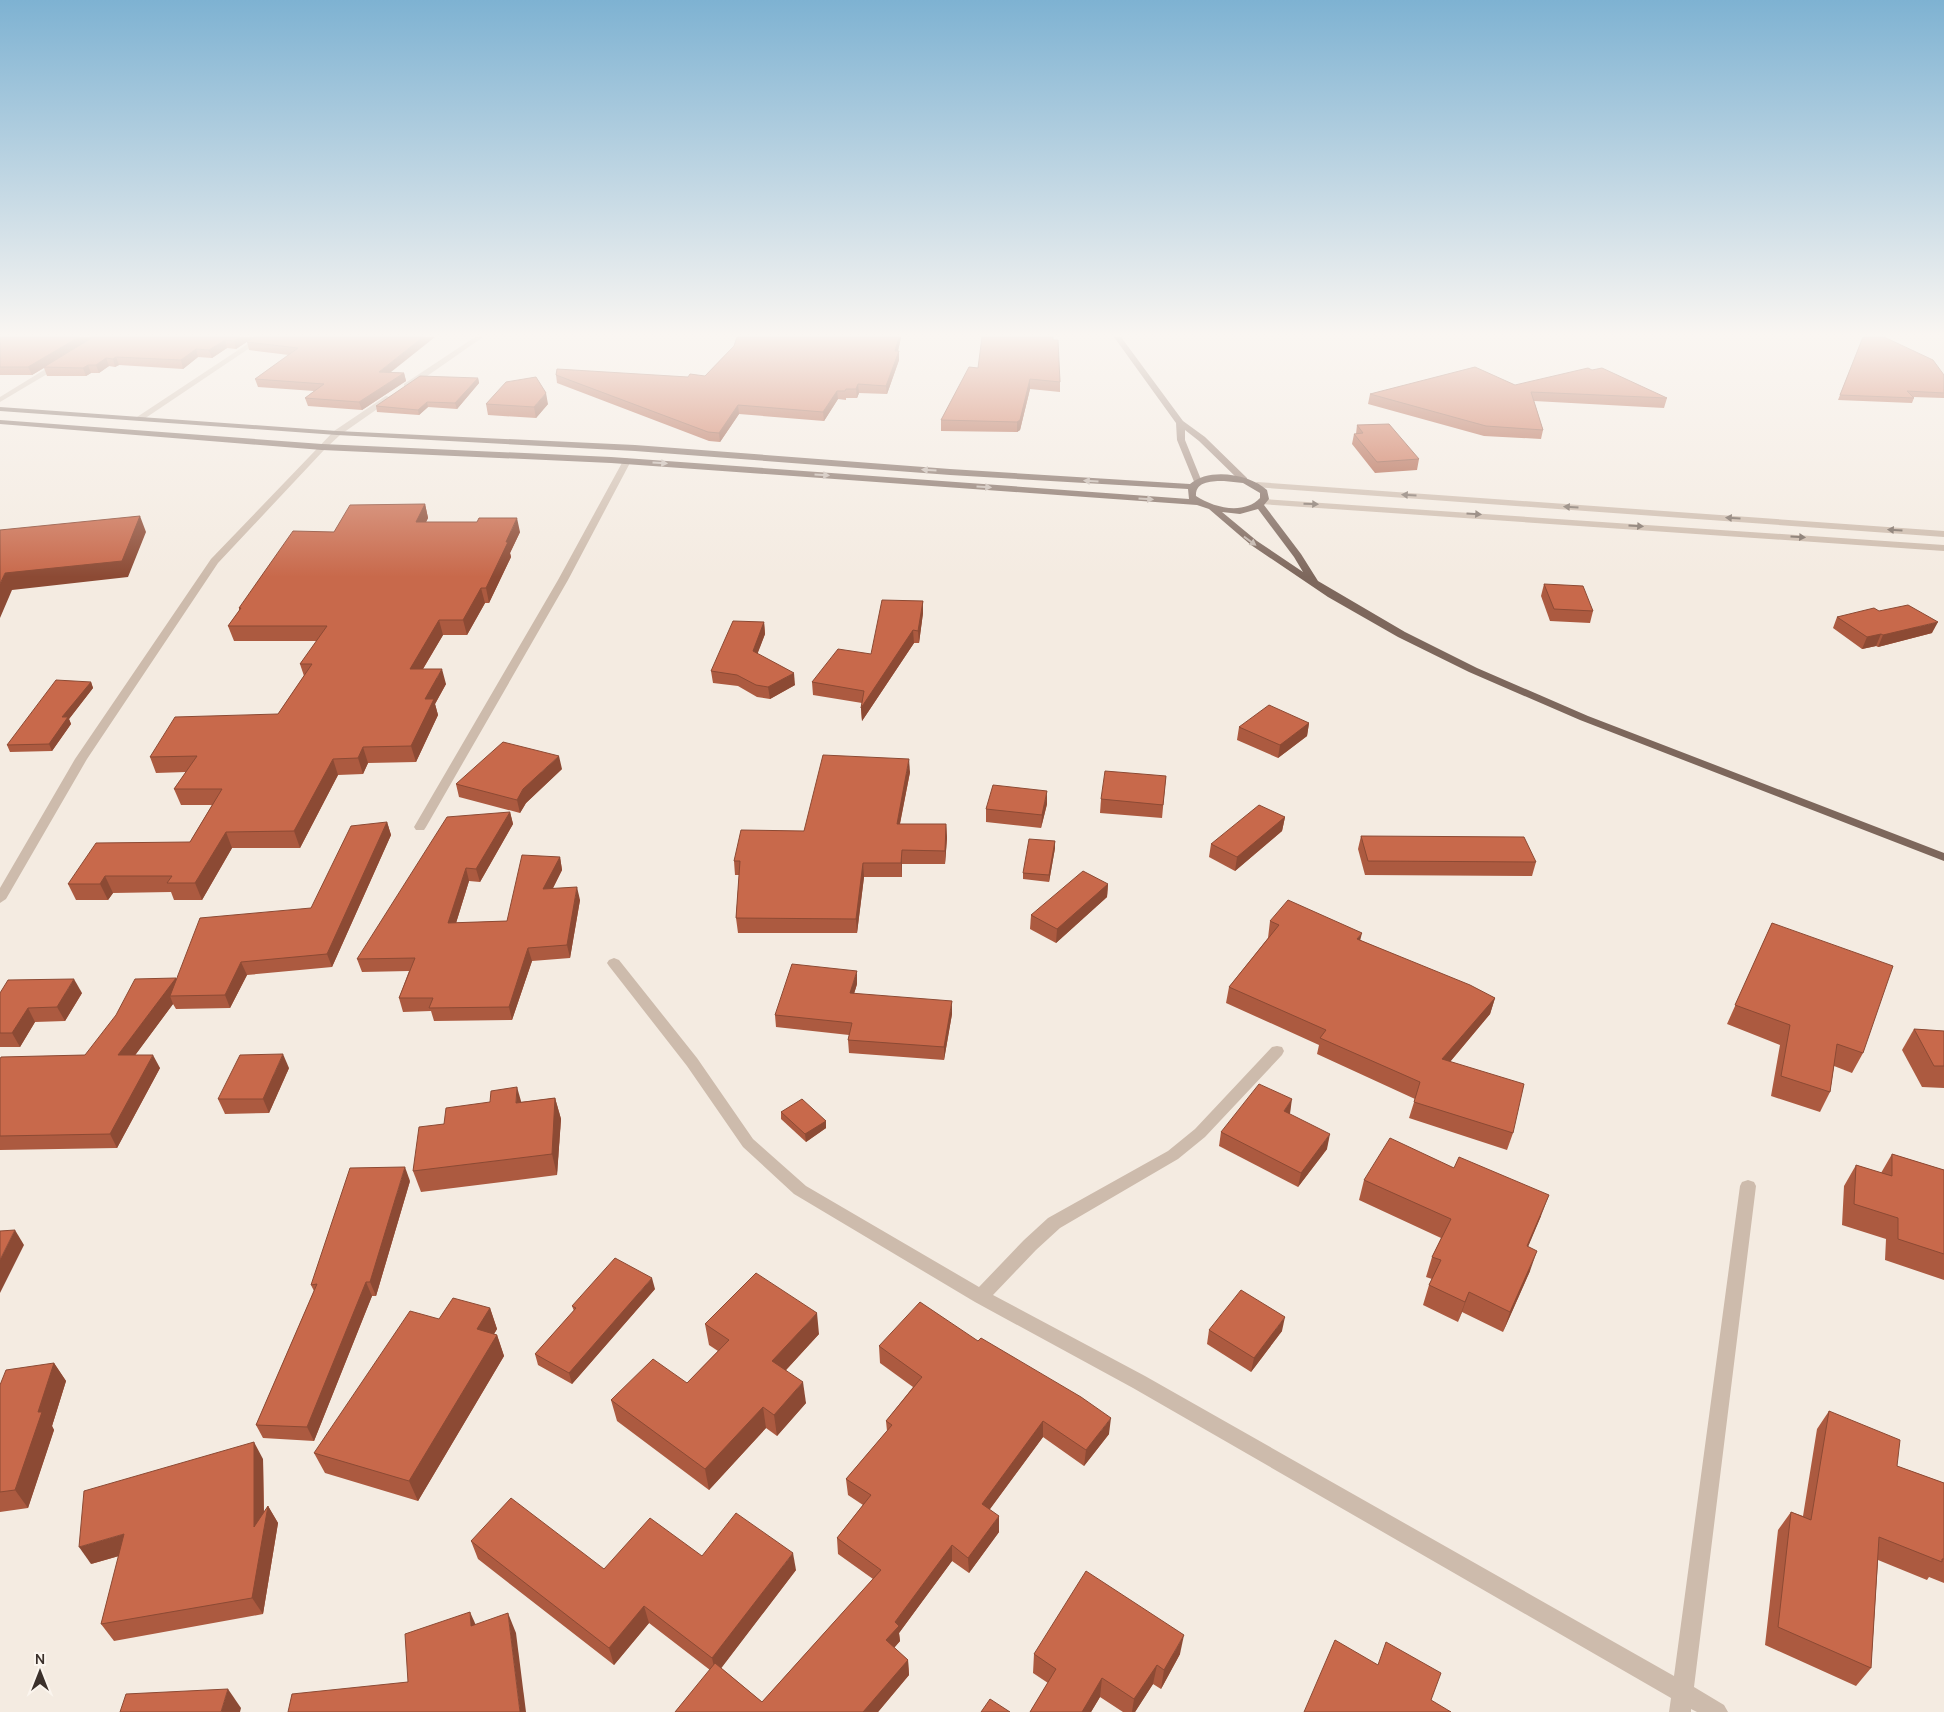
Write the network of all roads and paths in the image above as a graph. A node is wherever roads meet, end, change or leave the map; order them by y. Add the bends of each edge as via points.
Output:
1 (88, 417) edge
2 (113, 417) edge
3 (141, 417) edge
4 (361, 417) edge
5 (1176, 417) edge
6 (138, 419) junction
7 (0, 422) edge
8 (1180, 423) junction
9 (73, 428) junction
10 (337, 433) junction
11 (322, 447) junction
12 (627, 461) junction
13 (1244, 480) junction
14 (1195, 485) junction
15 (1257, 485) junction
16 (1197, 502) junction
17 (1261, 504) junction
18 (1213, 509) junction
19 (1944, 534) edge
20 (1944, 548) edge
21 (1315, 585) junction
22 (420, 827) dead end
23 (1944, 857) edge
24 (0, 899) edge
25 (614, 963) dead end
26 (1277, 1051) dead end
27 (1748, 1186) dead end
28 (981, 1297) junction
29 (1682, 1691) junction
30 (1680, 1712) edge
31 (1718, 1712) edge

1 - 9 main road
2 - 6 main road
3 - 6 street
4 - 10 street
5 - 8 main road
6 - 10 main road
7 - 9 main road
8 - 13 main road via 1202,439
8 - 14 main road via 1181,440
9 - 11 main road
10 - 11 street
14 -> 10 main road via 960,472 635,448
11 - 12 main road
11 - 24 street via 214,561 80,759
12 -> 16 main road
12 - 22 street via 563,580
13 - 14 main road via 1215,478
13 - 15 main road
14 - 16 main road via 1190,492
15 - 17 main road via 1266,496
19 -> 15 street
16 - 18 main road
17 - 18 main road via 1239,511
17 -> 20 street via 1431,512
17 - 21 main road
18 -> 21 main road via 1245,537
21 - 23 main road via 1432,652 1526,694
25 - 28 street via 692,1062 748,1143 800,1190
26 - 28 street via 1200,1133 1173,1155 1054,1223
27 - 29 street
28 - 29 street via 1139,1382
29 - 30 street
29 - 31 street

